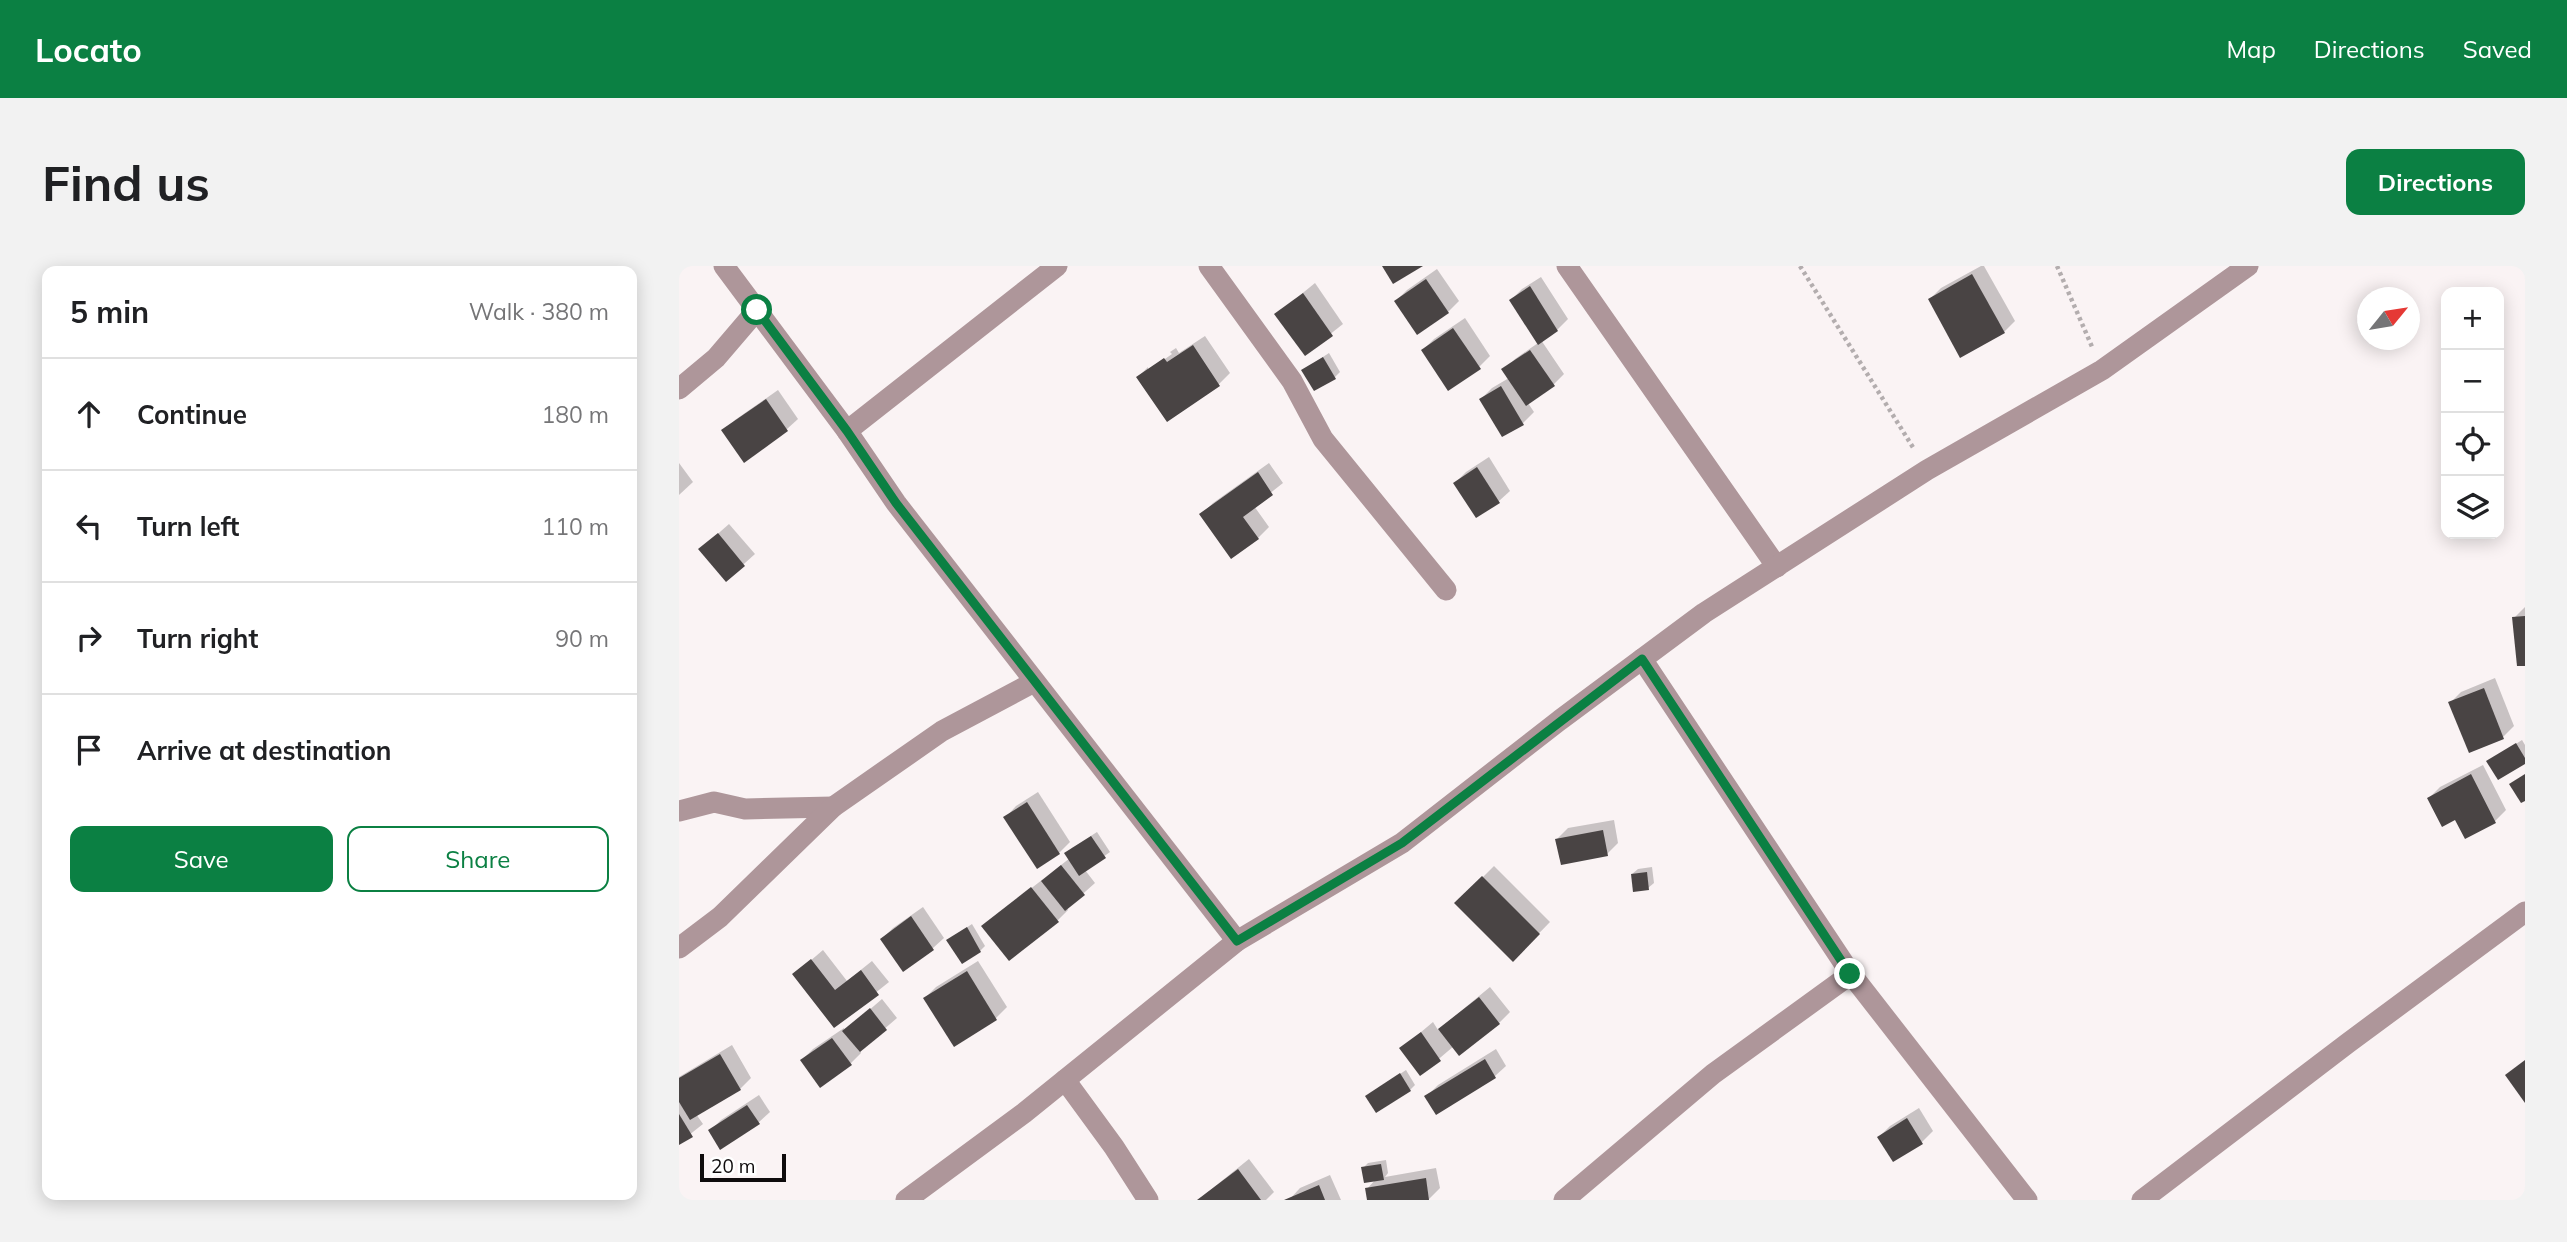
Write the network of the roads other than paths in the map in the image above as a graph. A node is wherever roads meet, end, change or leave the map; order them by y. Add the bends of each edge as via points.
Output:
1 (724, 266) edge
2 (1057, 266) edge
3 (1209, 266) edge
4 (1567, 266) edge
5 (2248, 266) edge
6 (757, 310) junction
7 (679, 390) edge
8 (847, 431) junction
9 (1777, 567) junction
10 (1446, 590) dead end
11 (1642, 659) junction
12 (1034, 682) junction
13 (833, 807) junction
14 (679, 811) edge
15 (2525, 912) edge
16 (1237, 941) junction
17 (679, 948) edge
18 (1850, 974) junction
19 (1065, 1080) junction
20 (906, 1200) edge
21 (1148, 1200) edge
22 (1564, 1200) edge
23 (2027, 1200) edge
24 (2142, 1200) edge

1 - 6 street
2 - 8 street
3 - 10 street via 1292,381 1323,439
4 - 9 street
5 - 9 street via 2102,370 1927,470
6 - 7 street via 716,358
6 - 8 street
8 - 12 street via 896,503
9 - 11 street
11 - 16 street via 1402,843
11 - 18 street
12 - 13 street via 942,731
12 - 16 street
13 - 14 street via 745,809 713,802
13 - 17 street via 720,917
15 - 24 street
16 - 19 street
18 - 22 street via 1713,1074
18 - 23 street
19 - 20 street
19 - 21 street

